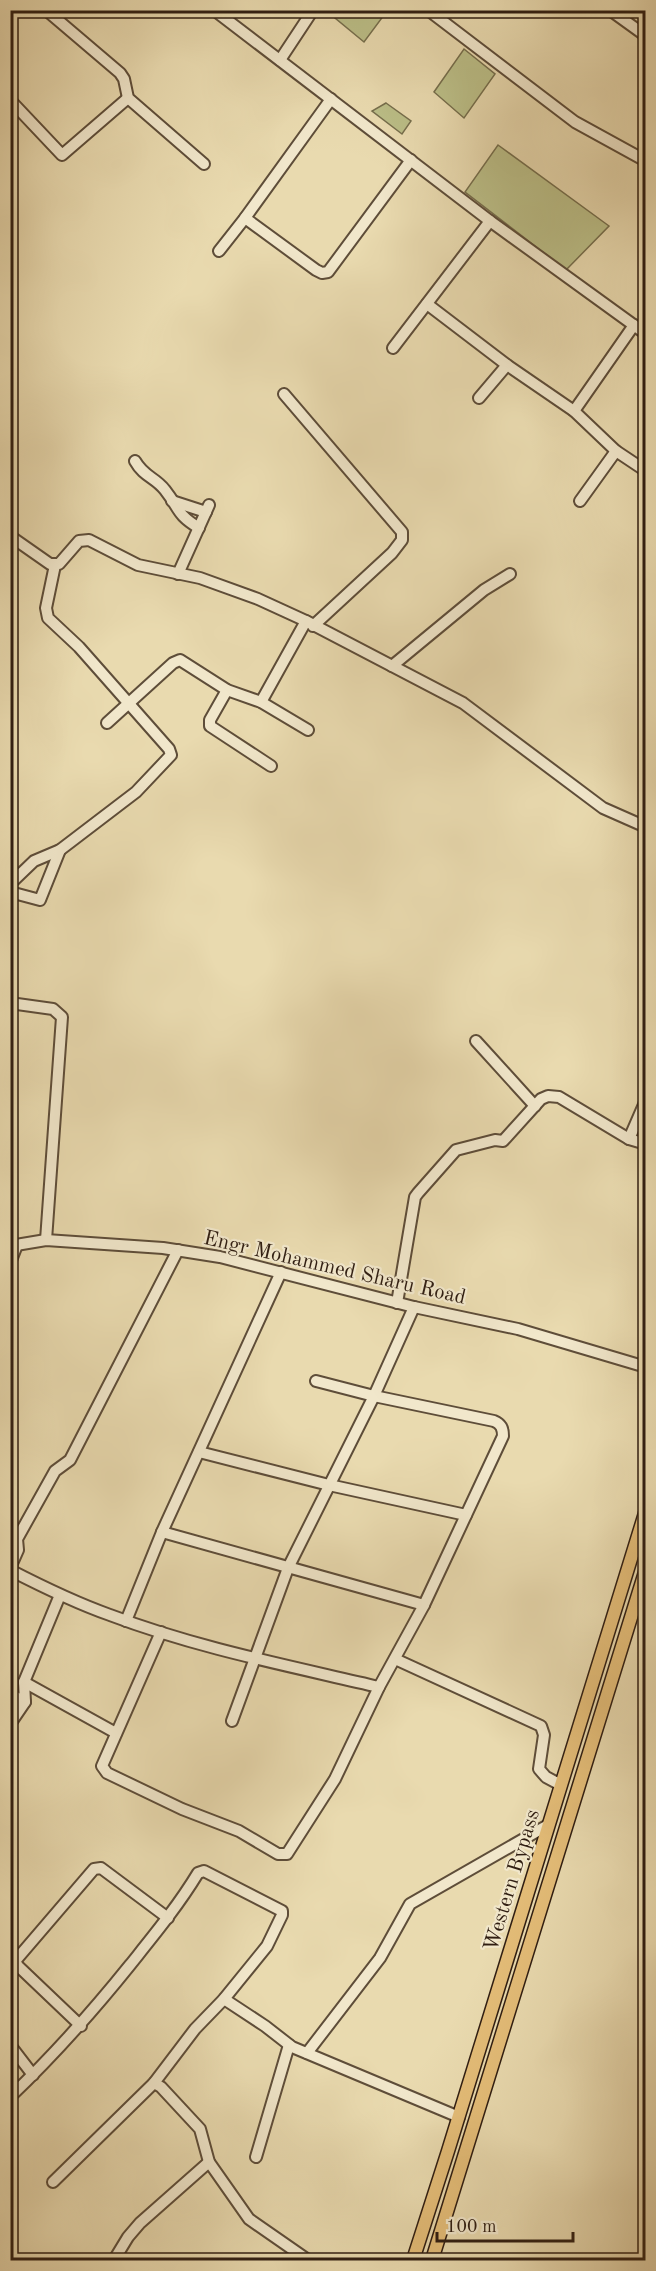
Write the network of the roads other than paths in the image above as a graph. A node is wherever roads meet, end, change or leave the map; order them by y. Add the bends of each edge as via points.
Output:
1 (46, 10) edge
2 (214, 10) edge
3 (313, 10) edge
4 (428, 10) edge
5 (610, 10) edge
6 (645, 36) edge
7 (280, 60) junction
8 (128, 98) junction
9 (331, 99) junction
10 (10, 100) edge
11 (411, 160) junction
12 (645, 161) edge
13 (204, 164) dead end
14 (245, 218) junction
15 (490, 221) junction
16 (219, 251) dead end
17 (427, 304) junction
18 (634, 325) junction
19 (645, 334) edge
20 (393, 348) dead end
21 (507, 365) junction
22 (284, 394) dead end
23 (479, 398) dead end
24 (574, 411) junction
25 (616, 451) junction
26 (135, 461) dead end
27 (645, 471) edge
28 (172, 501) junction
29 (580, 501) dead end
30 (199, 528) junction
31 (10, 536) edge
32 (55, 565) junction
33 (178, 574) junction
34 (510, 574) dead end
35 (309, 623) junction
36 (392, 666) junction
37 (227, 690) junction
38 (261, 702) junction
39 (128, 704) junction
40 (106, 723) dead end
41 (308, 730) dead end
42 (271, 766) dead end
43 (642, 826) edge
44 (645, 835) edge
45 (60, 850) junction
46 (10, 884) edge
47 (10, 892) edge
48 (10, 1003) edge
49 (476, 1041) dead end
50 (645, 1100) edge
51 (535, 1106) junction
52 (630, 1139) junction
53 (645, 1144) edge
54 (46, 1240) junction
55 (14, 1246) edge
56 (178, 1250) junction
57 (10, 1263) edge
58 (280, 1272) junction
59 (397, 1303) junction
60 (414, 1307) junction
61 (645, 1367) edge
62 (316, 1381) dead end
63 (374, 1396) junction
64 (199, 1452) junction
65 (329, 1485) junction
66 (645, 1510) edge
67 (466, 1515) junction
68 (162, 1532) junction
69 (288, 1568) junction
70 (10, 1569) edge
71 (645, 1569) edge
72 (60, 1595) junction
73 (423, 1605) junction
74 (126, 1621) junction
75 (161, 1632) junction
76 (255, 1657) junction
77 (394, 1659) junction
78 (24, 1682) junction
79 (379, 1687) junction
80 (10, 1694) edge
81 (25, 1702) junction
82 (232, 1721) dead end
83 (10, 1724) edge
84 (116, 1733) junction
85 (561, 1785) junction
86 (549, 1825) junction
87 (168, 1918) junction
88 (13, 1957) edge
89 (224, 1999) junction
90 (81, 2026) junction
91 (10, 2045) edge
92 (289, 2045) junction
93 (307, 2053) junction
94 (33, 2075) junction
95 (154, 2083) junction
96 (10, 2097) edge
97 (459, 2117) junction
98 (256, 2157) dead end
99 (209, 2162) junction
100 (53, 2182) dead end
101 (291, 2256) edge
102 (114, 2260) edge
103 (308, 2260) edge
104 (412, 2260) edge
105 (432, 2260) edge

1 - 8 street via 120,73
2 - 7 street
3 - 7 street
4 - 12 street via 575,122
5 - 6 street
7 - 9 street
8 - 10 street via 63,155
8 - 13 street
9 - 11 street
9 - 14 street
11 - 14 street via 328,272 316,270
11 - 15 street
14 - 16 street
15 - 17 street
15 - 18 street
17 - 20 street
17 - 21 street
18 - 19 street
18 - 24 street
21 - 23 street
21 - 24 street
22 - 35 street via 402,532 402,540 392,553
24 - 25 street
25 - 27 street
25 - 29 street
26 - 28 street via 143,474 165,489
28 - 30 street via 181,516
28 - 30 street via 208,509
30 - 33 street
31 - 32 street
32 - 33 street via 84,539 138,565
32 - 39 street via 46,608 48,618
33 - 35 street via 258,598
34 - 36 street via 484,590
35 - 36 street
35 - 38 street
36 - 43 street via 463,703 603,808
37 - 38 street
37 - 39 street via 177,660
37 - 42 street via 210,726
38 - 41 street
39 - 40 street
39 - 45 street via 169,749 169,759 136,792
43 - 44 street
45 - 46 street via 34,861
45 - 47 street via 40,900
48 - 54 street via 53,1009 62,1017
49 - 51 street
50 - 52 street
51 - 52 street via 548,1096 559,1097
51 - 59 street via 503,1141 456,1150 415,1197
52 - 53 street
54 - 55 street, Engr Mohammed Sharu Road
54 - 56 street, Engr Mohammed Sharu Road
55 - 57 street
56 - 58 street, Engr Mohammed Sharu Road
56 - 70 street via 70,1460 55,1471 17,1539 18,1550
58 - 59 street, Engr Mohammed Sharu Road
58 - 64 street
59 - 60 street, Engr Mohammed Sharu Road
60 - 61 street, Engr Mohammed Sharu Road via 518,1329
60 - 63 street
62 - 63 street
63 - 65 street
63 - 67 street via 500,1424 503,1436
64 - 65 street
64 - 68 street
65 - 67 street
65 - 69 street
66 - 85 main road, Western Bypass
67 - 73 street
68 - 69 street
68 - 74 street
69 - 73 street
69 - 76 street
70 - 72 street
71 - 105 main road, Western Bypass
72 - 74 street
72 - 78 street
73 - 77 street
74 - 75 street
75 - 76 street
75 - 84 street
76 - 79 street
76 - 82 street
77 - 79 street
77 - 85 street via 541,1726 544,1736 539,1769
78 - 81 street
78 - 84 street
79 - 84 street via 335,1779 292,1850 283,1855 239,1831 107,1773 102,1766
80 - 81 street
81 - 83 street
85 - 86 main road, Western Bypass
86 - 93 street via 410,1904 380,1958
86 - 97 main road, Western Bypass
87 - 88 street via 101,1868 94,1869
87 - 89 street via 201,1871 282,1911 267,1946
87 - 90 street
88 - 90 street
89 - 92 street
89 - 95 street via 195,2029
90 - 94 street
91 - 94 street
92 - 93 street
92 - 98 street
93 - 97 street
94 - 96 street
95 - 99 street via 200,2129
95 - 100 street
97 - 104 main road, Western Bypass
99 - 101 street via 249,2219
99 - 102 street via 140,2223
101 - 103 street

